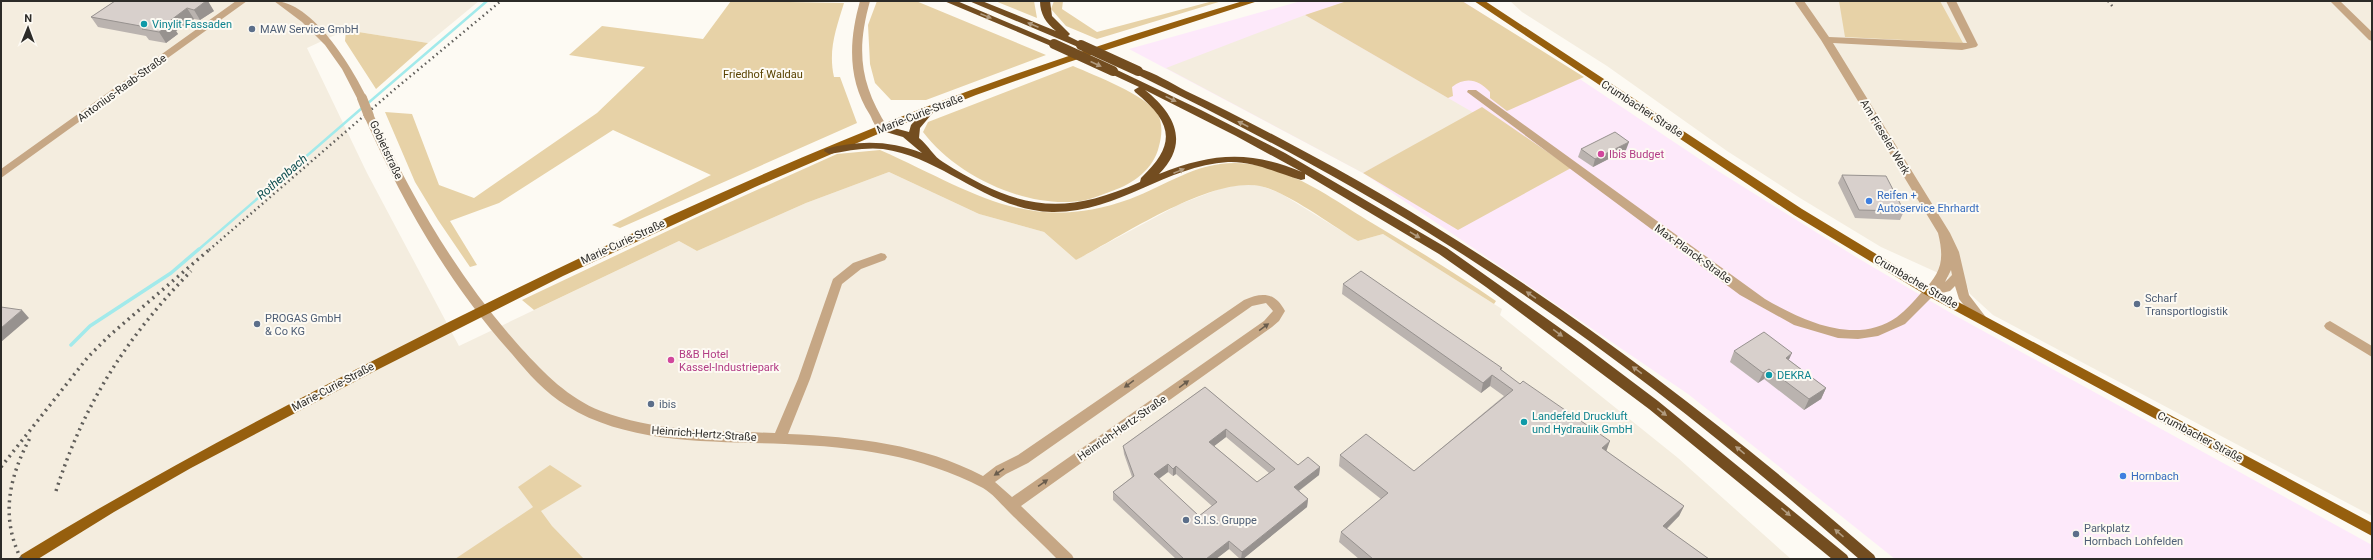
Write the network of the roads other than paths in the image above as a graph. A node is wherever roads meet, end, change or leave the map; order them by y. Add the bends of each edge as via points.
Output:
1 (242, 1) edge
2 (279, 1) edge
3 (864, 1) edge
4 (950, 1) edge
5 (974, 1) edge
6 (1045, 1) edge
7 (1253, 1) edge
8 (1479, 1) edge
9 (1799, 1) edge
10 (1951, 1) edge
11 (2336, 1) edge
12 (2372, 38) edge
13 (1070, 39) junction
14 (1826, 40) junction
15 (1119, 75) junction
16 (1472, 92) dead end
17 (931, 109) junction
18 (883, 128) junction
19 (914, 138) junction
20 (904, 150) junction
21 (829, 151) junction
22 (937, 162) junction
23 (1, 174) edge
24 (1130, 192) junction
25 (1382, 214) junction
26 (1944, 233) junction
27 (881, 257) dead end
28 (1957, 277) junction
29 (1930, 292) junction
30 (483, 310) junction
31 (1981, 319) junction
32 (2330, 326) dead end
33 (2372, 352) edge
34 (780, 439) junction
35 (984, 482) junction
36 (1012, 505) junction
37 (2367, 527) edge
38 (2372, 536) edge
39 (26, 559) edge
40 (1067, 559) edge
41 (1842, 559) edge
42 (1869, 559) edge

1 - 23 street, Antonius-Raab-Straße
2 - 30 street, Gobietstraße, bridge via 318,30 334,48 355,81 410,200 432,238
3 - 18 street via 854,42 856,66 860,85 872,112
4 -> 15 highway, bridge via 1054,44
13 -> 5 highway
6 - 13 highway via 1045,11 1051,21
7 - 17 main road, Marie-Curie-Straße via 1110,45
8 - 29 main road, Crumbacher Straße via 1798,212
9 - 14 street, Am Fieseler Werk
10 - 14 street via 1973,45 1962,48
11 - 12 street
42 -> 13 highway, bridge via 1724,437 1525,290 1437,233 1278,141
14 - 26 street, Am Fieseler Werk
15 - 24 highway via 1159,106 1166,114 1171,130 1166,159 1155,173
15 -> 25 highway via 1233,131
16 - 29 street, Max-Planck-Straße via 1744,292 1797,322 1828,332 1857,333 1881,330 1900,322
17 - 18 main road, Marie-Curie-Straße
17 - 19 highway via 915,127
18 - 19 highway via 896,130
18 - 20 highway
18 - 21 main road, Marie-Curie-Straße
19 - 22 highway
20 - 21 highway via 878,145
20 - 22 highway
21 - 30 main road, Marie-Curie-Straße via 614,245
22 - 24 highway via 991,193 1029,205 1052,208 1079,207 1094,205
24 -> 25 highway via 1202,163 1228,159 1248,160 1279,166
25 -> 41 highway via 1444,252 1600,363 1757,487
26 - 28 street, Am Fieseler Werk via 1953,252
26 - 29 street, Am Fieseler Werk via 1949,259 1945,272
27 - 34 street via 865,261 848,270 837,282
28 - 29 street via 1946,288
28 - 31 street, Am Fieseler Werk via 1964,299
29 - 31 main road, Crumbacher Straße
30 - 34 street, Heinrich-Hertz-Straße via 500,333 550,387 578,406 605,418 644,429
30 - 39 main road, Marie-Curie-Straße via 158,480
31 - 37 main road, Crumbacher Straße
32 - 33 street
34 - 35 street, Heinrich-Hertz-Straße via 845,442 897,450 942,462
35 - 36 street, Heinrich-Hertz-Straße
36 -> 35 street, Heinrich-Hertz-Straße via 1275,318 1279,311 1276,304 1268,299 1259,298 1196,338 1023,459
36 - 40 street, Heinrich-Hertz-Straße
37 - 38 street

